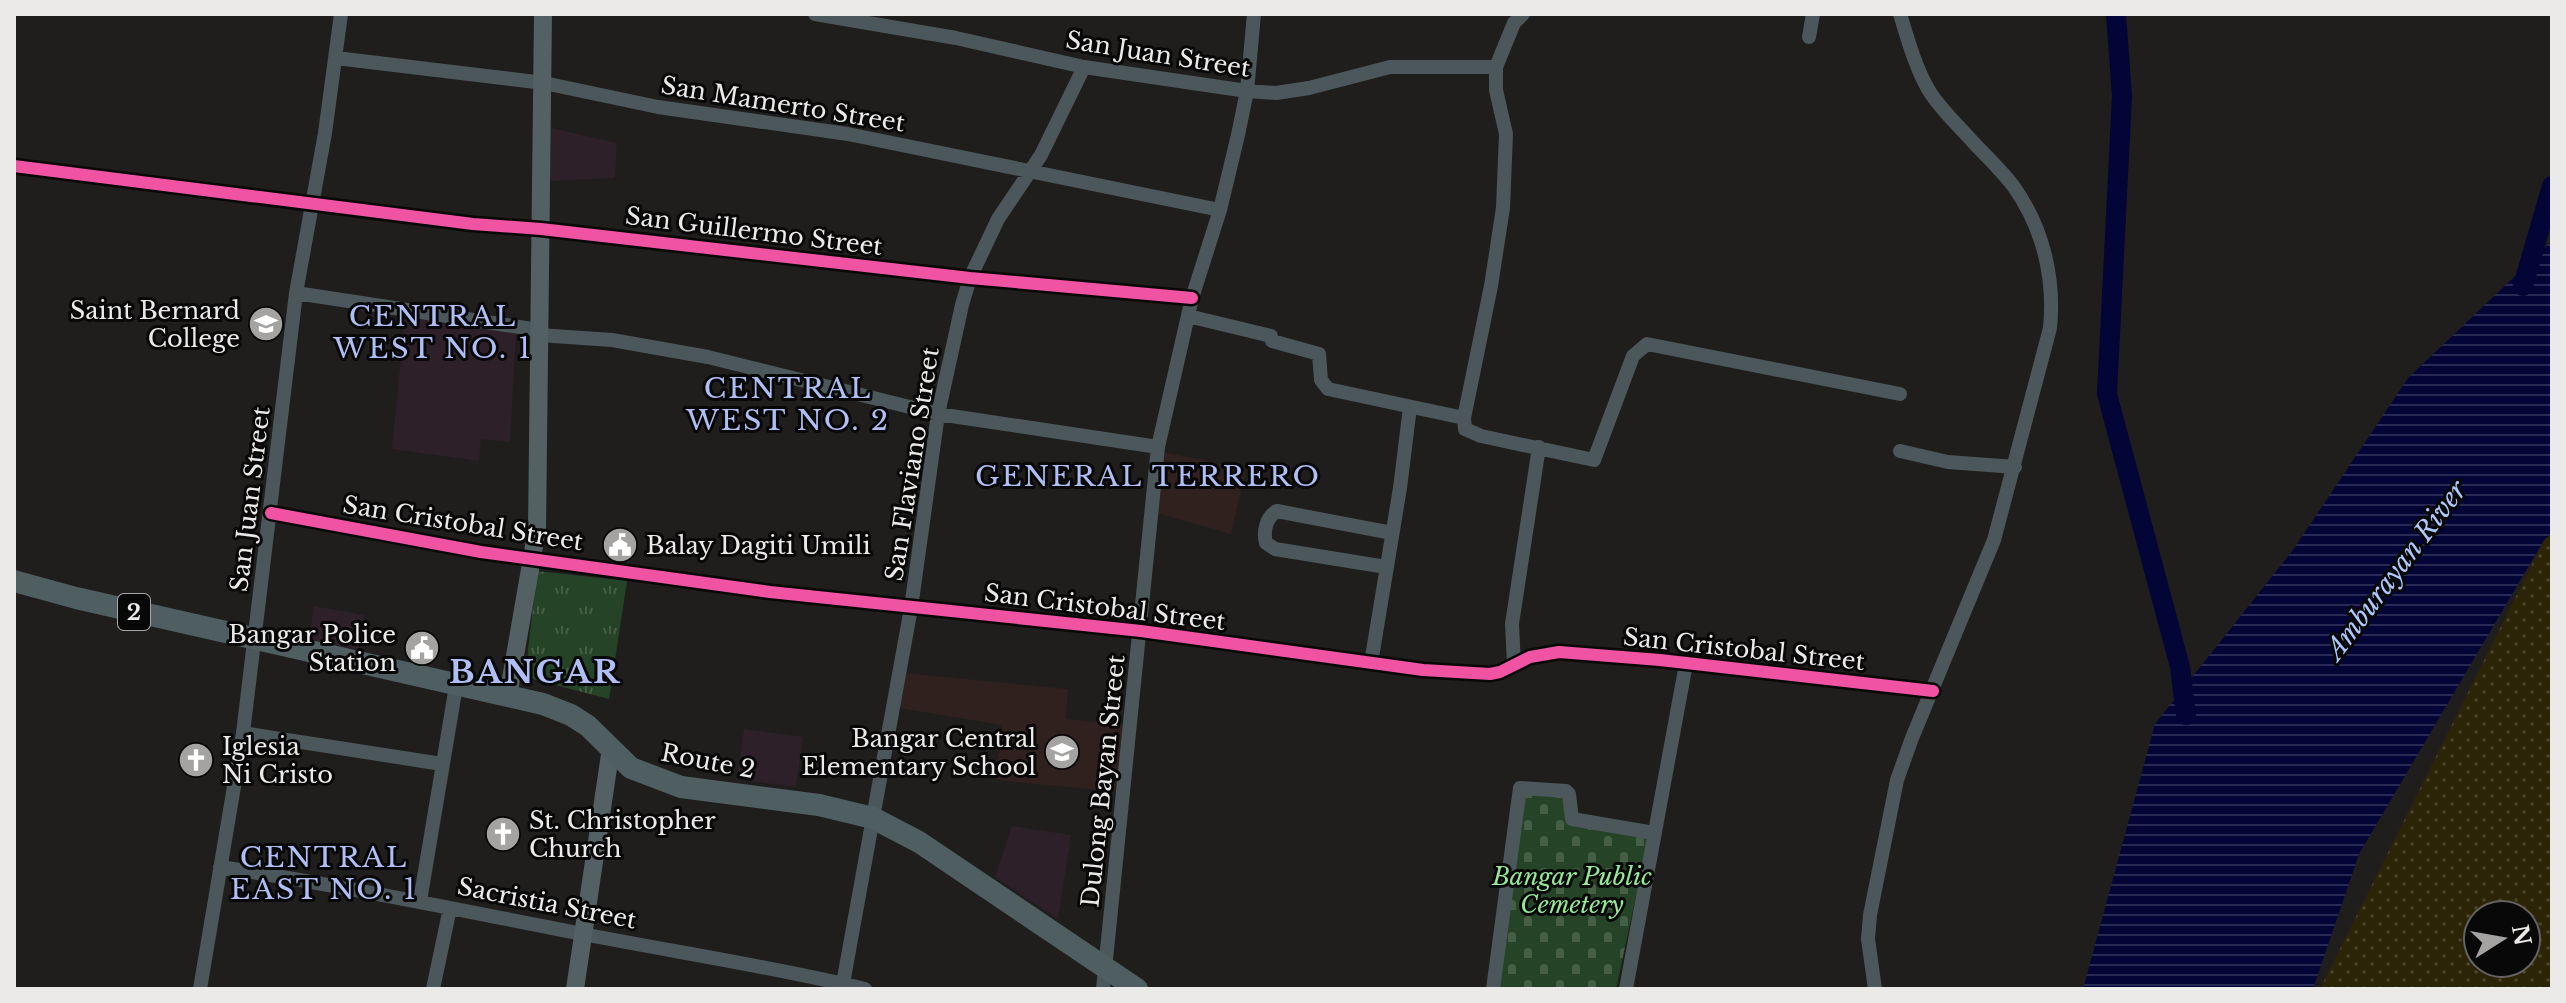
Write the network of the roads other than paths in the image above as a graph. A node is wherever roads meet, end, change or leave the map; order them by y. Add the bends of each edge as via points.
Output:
1 (341, 14) edge
2 (543, 14) edge
3 (815, 14) edge
4 (1254, 14) edge
5 (1523, 14) edge
6 (1813, 14) edge
7 (1900, 14) edge
8 (1809, 37) dead end
9 (336, 58) junction
10 (1084, 67) junction
11 (1496, 67) junction
12 (544, 83) junction
13 (1247, 91) junction
14 (14, 166) edge
15 (1031, 171) junction
16 (311, 205) junction
17 (1220, 210) junction
18 (541, 229) junction
19 (970, 278) junction
20 (296, 293) junction
21 (1192, 298) junction
22 (1188, 316) junction
23 (539, 332) junction
24 (1900, 394) dead end
25 (1410, 407) junction
26 (938, 414) junction
27 (1464, 418) junction
28 (1158, 447) junction
29 (1539, 447) junction
30 (1900, 451) dead end
31 (2015, 467) junction
32 (271, 513) junction
33 (1392, 533) junction
34 (533, 559) junction
35 (1386, 567) junction
36 (14, 581) edge
37 (911, 608) junction
38 (1141, 631) junction
39 (256, 639) junction
40 (1371, 663) junction
41 (1686, 664) junction
42 (1514, 665) junction
43 (456, 686) junction
44 (1933, 691) junction
45 (508, 696) junction
46 (243, 733) junction
47 (611, 748) junction
48 (442, 764) junction
49 (873, 818) junction
50 (1654, 833) junction
51 (220, 867) junction
52 (420, 901) junction
53 (450, 908) junction
54 (583, 934) junction
55 (1105, 979) edge
56 (843, 986) edge
57 (200, 989) edge
58 (433, 989) edge
59 (575, 989) edge
60 (865, 989) edge
61 (1137, 989) edge
62 (1493, 989) edge
63 (1626, 989) edge
64 (1875, 989) edge

1 - 9 street, San Juan Street
2 - 12 main road
3 - 10 street, San Juan Street
4 - 13 street, Dulong Bayan Street
5 - 11 street
6 - 8 street
7 - 31 street via 1929,92 2013,186 2041,238 2049,273 2050,328
9 - 12 street, San Mamerto Street
9 - 16 street, San Juan Street
10 - 13 street, San Juan Street
10 - 15 street, San Flaviano Street
11 - 13 street, San Juan Street via 1390,67 1309,88
11 - 27 street via 1506,134 1503,208
12 - 15 street, San Mamerto Street
12 - 18 main road
13 - 17 street, Dulong Bayan Street
14 - 16 street, San Guillermo Street
15 - 17 street, San Mamerto Street
15 - 19 street, San Flaviano Street via 998,219
16 - 18 street, San Guillermo Street
16 - 20 street, San Juan Street
17 - 21 street, Dulong Bayan Street
18 - 19 street, San Guillermo Street
18 - 23 main road
19 - 21 street, San Guillermo Street
19 - 26 street, San Flaviano Street
20 - 23 street
20 - 32 street, San Juan Street
21 - 22 street, Dulong Bayan Street
22 - 25 street via 1319,354 1321,380 1328,389
22 - 28 street, Dulong Bayan Street
23 - 26 street via 708,357
23 - 34 main road
24 - 29 street via 1647,344 1633,356 1595,459
25 - 27 street
25 - 33 street
26 - 28 street
26 - 37 street, San Flaviano Street
27 - 29 street via 1468,431
28 - 38 street, Dulong Bayan Street
29 - 42 street via 1512,624
30 - 31 street via 1948,462
31 - 44 street via 1994,540
32 - 34 street, San Cristobal Street
32 - 39 street, San Juan Street
33 - 35 street
33 - 35 street via 1277,511 1265,535 1275,549
34 - 37 street, San Cristobal Street
34 - 45 main road
35 - 40 street
36 - 39 highway, Route 2 / 2
37 - 38 street, San Cristobal Street
37 - 49 street, San Flaviano Street
38 - 40 street, San Cristobal Street
38 - 55 street, Dulong Bayan Street
39 - 43 highway, Route 2 / 2
39 - 46 street, San Juan Street
40 - 42 street, San Cristobal Street via 1476,675
41 - 42 street, San Cristobal Street via 1559,652
41 - 44 street, San Cristobal Street
41 - 50 street
43 - 45 highway, Route 2 / 2
43 - 48 street
44 - 64 street via 1897,780 1875,884 1868,939
45 - 47 highway, Route 2 / 2 via 571,715
46 - 48 street
46 - 51 street, San Juan Street
47 - 49 highway, Route 2 / 2 via 631,768 662,782
47 - 54 main road
48 - 52 street
49 - 55 highway, Route 2 / 2 via 919,842
49 - 56 street, San Flaviano Street
50 - 62 street via 1572,819 1566,791 1520,788
50 - 63 street
51 - 52 street, Sacristia Street
51 - 57 street, San Juan Street
52 - 53 street, Sacristia Street
53 - 54 street, Sacristia Street
53 - 58 street
54 - 56 street, Sacristia Street
54 - 59 main road
55 - 61 highway, Route 2 / 2
56 - 60 street, Sacristia Street

